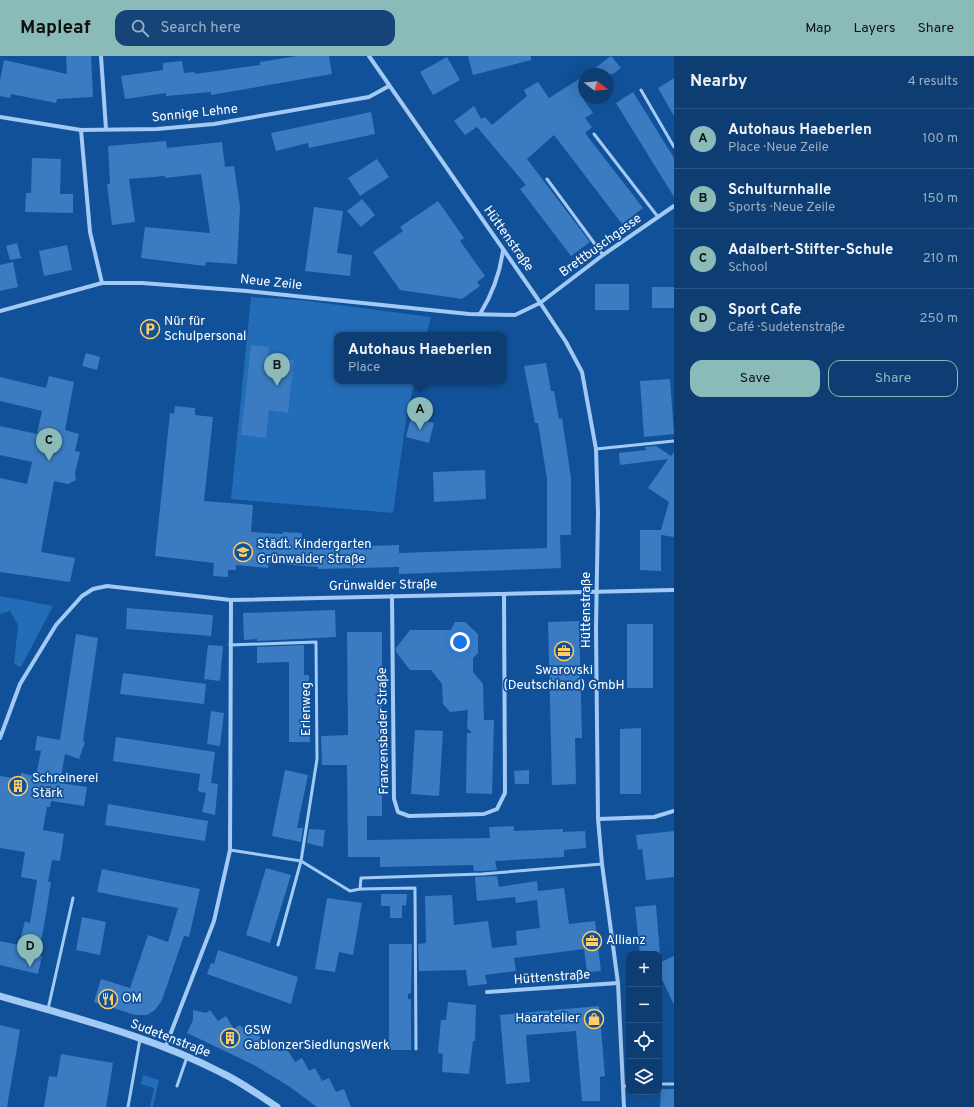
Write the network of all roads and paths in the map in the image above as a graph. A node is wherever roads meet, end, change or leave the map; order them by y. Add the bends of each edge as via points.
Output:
1 (101, 56) edge
2 (369, 56) edge
3 (389, 86) junction
4 (641, 90) dead end
5 (0, 117) edge
6 (106, 129) junction
7 (81, 130) junction
8 (594, 134) dead end
9 (674, 147) edge
10 (547, 179) dead end
11 (674, 206) edge
12 (658, 217) junction
13 (503, 250) junction
14 (603, 255) junction
15 (102, 283) junction
16 (540, 303) junction
17 (0, 311) edge
18 (480, 314) junction
19 (674, 441) edge
20 (596, 449) junction
21 (674, 590) edge
22 (596, 592) junction
23 (504, 594) junction
24 (392, 596) junction
25 (231, 600) junction
26 (230, 645) junction
27 (0, 738) edge
28 (674, 811) edge
29 (598, 819) junction
30 (230, 850) junction
31 (302, 861) junction
32 (602, 864) junction
33 (360, 889) junction
34 (73, 898) dead end
35 (278, 945) dead end
36 (618, 983) junction
37 (487, 992) dead end
38 (0, 996) edge
39 (48, 1010) junction
40 (140, 1039) junction
41 (165, 1048) junction
42 (416, 1049) dead end
43 (187, 1057) junction
44 (662, 1084) edge
45 (674, 1084) edge
46 (177, 1086) dead end
47 (624, 1086) joint
48 (128, 1107) edge
49 (277, 1107) edge
50 (624, 1107) edge

1 - 6 street
2 - 3 street, Hüttenstraße
3 - 6 street, Sonnige Lehne via 369,97 214,124 157,129
3 - 13 street, Hüttenstraße
4 - 9 lane
5 - 7 street, Sonnige Lehne
6 - 7 street, Sonnige Lehne
7 - 15 street via 90,232
8 - 12 lane
10 - 14 lane
11 - 12 street, Brettbuschgasse
12 - 14 street, Brettbuschgasse
13 - 16 street, Hüttenstraße
13 - 18 street via 501,267 492,294
14 - 16 street, Brettbuschgasse
15 - 17 street, Neue Zeile
15 - 18 street, Neue Zeile via 142,282 205,287
16 - 18 street, Neue Zeile via 515,315
16 - 20 street, Hüttenstraße via 582,372
19 - 20 lane
20 - 22 street, Hüttenstraße
21 - 22 street, Grünwalder Straße
22 - 23 street, Grünwalder Straße
22 - 29 street, Hüttenstraße
23 - 24 street, Grünwalder Straße
23 - 24 street, Franzensbader Straße via 505,793 497,809 484,814 409,816 398,812 394,799
24 - 25 street, Grünwalder Straße
25 - 26 street
25 - 27 street, Grünwalder Straße via 107,586 93,589 82,596 56,625 20,684
26 - 30 street
26 - 31 lane, Erlenweg via 316,642 317,759
28 - 29 street via 654,817
29 - 32 street, Hüttenstraße
30 - 31 lane
30 - 41 street via 214,921
31 - 33 lane via 350,891
31 - 35 lane, Erlenweg
32 - 33 lane via 480,875 360,878
32 - 36 street, Hüttenstraße
33 - 42 lane via 415,888
34 - 39 lane
36 - 37 street, Hüttenstraße
36 - 47 street, Hüttenstraße
38 - 39 street, Sudetenstraße
39 - 40 street, Sudetenstraße
40 - 41 street, Sudetenstraße
40 - 48 lane
41 - 43 street, Sudetenstraße
43 - 46 lane
43 - 49 street, Sudetenstraße via 223,1073
44 - 45 lane
47 - 50 street, Hüttenstraße

